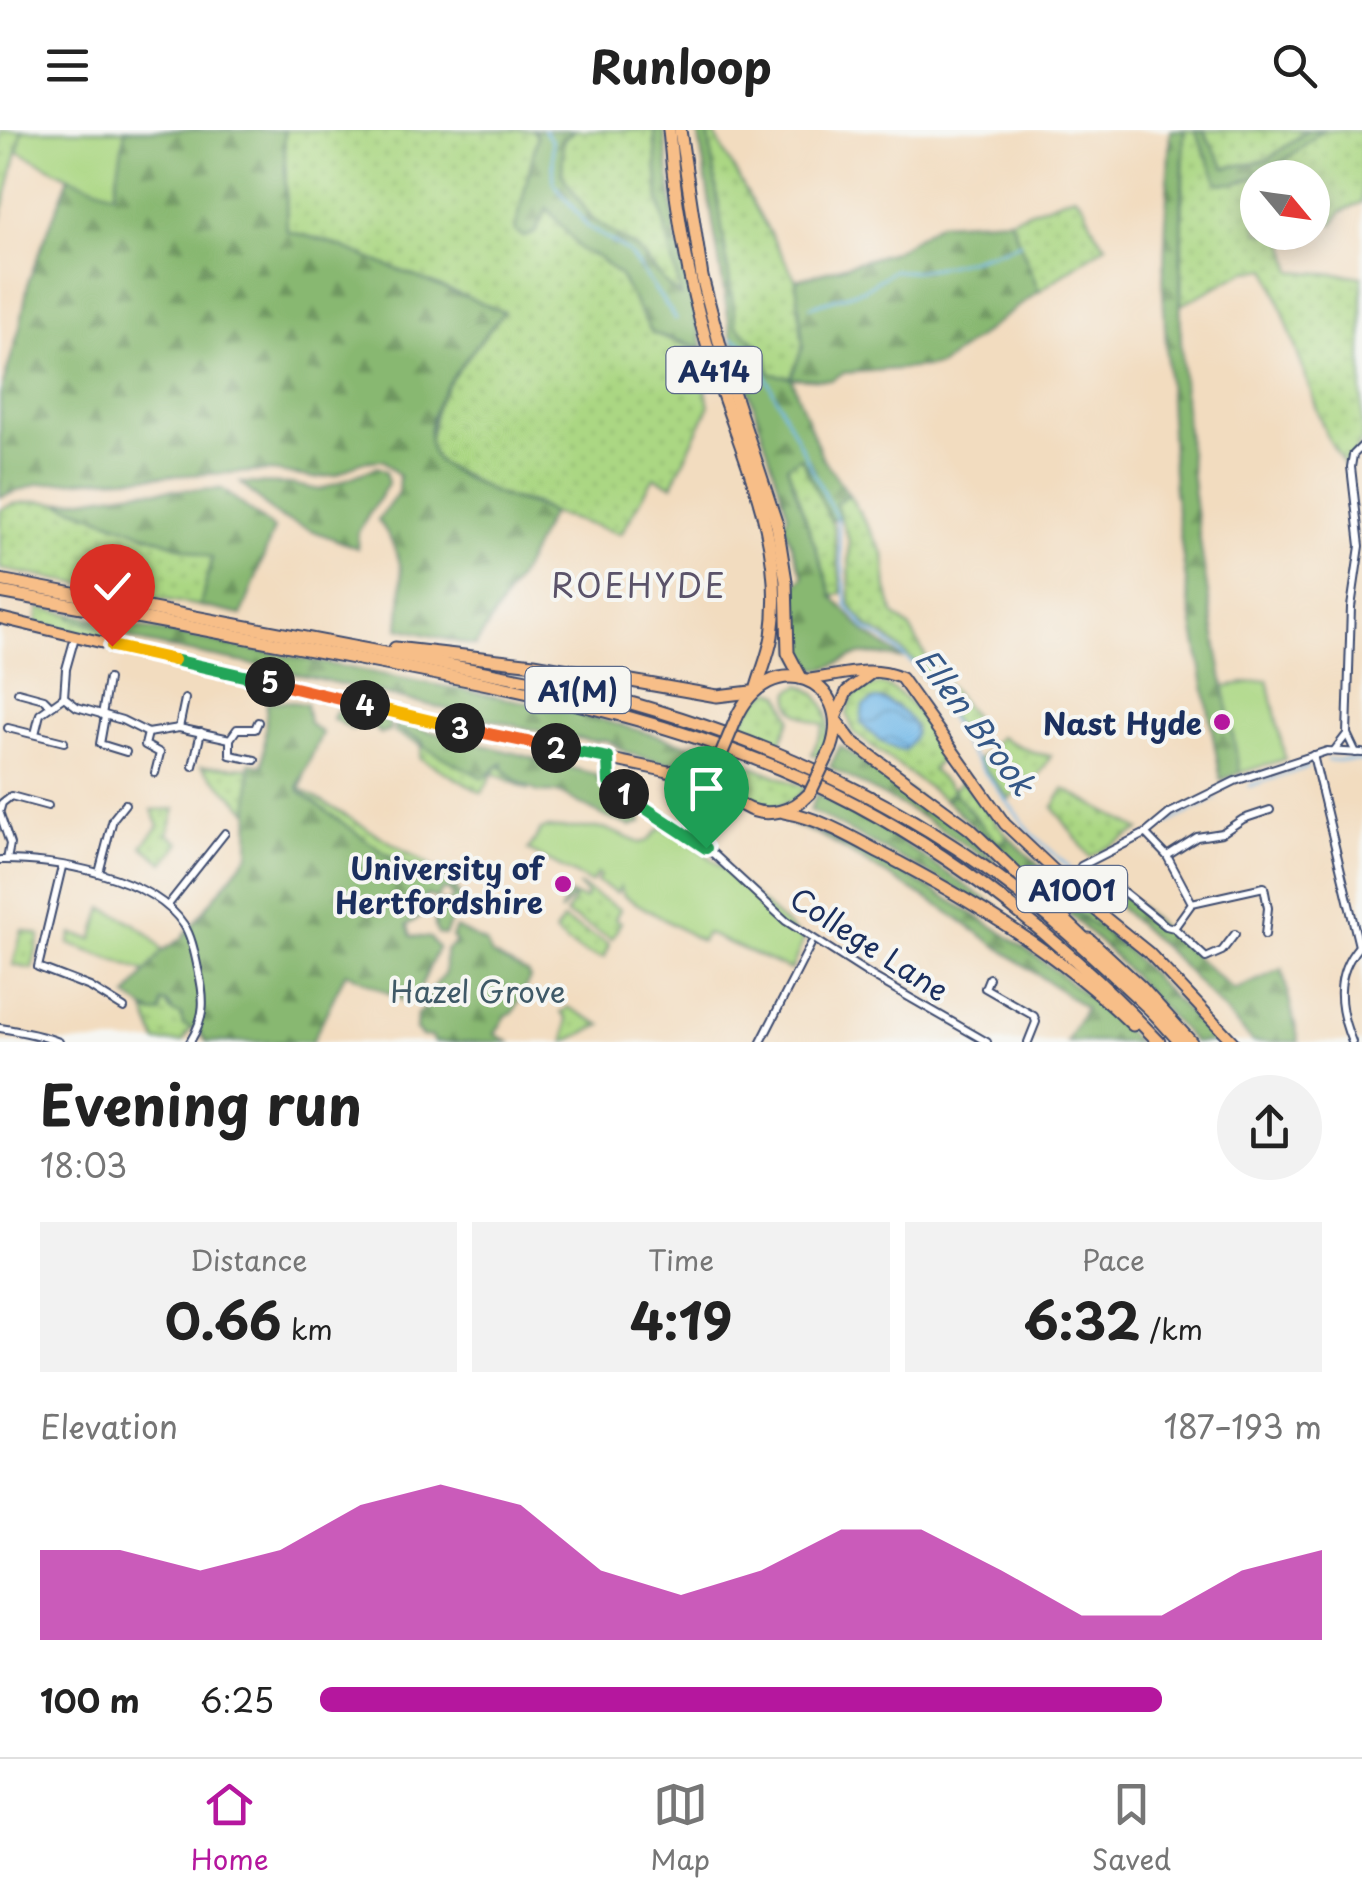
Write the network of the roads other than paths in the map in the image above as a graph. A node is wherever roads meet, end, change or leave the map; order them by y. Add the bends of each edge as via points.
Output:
1 (668, 130) edge
2 (680, 130) edge
3 (1362, 446) edge
4 (0, 580) edge
5 (0, 592) edge
6 (0, 618) edge
7 (75, 636) junction
8 (351, 646) junction
9 (874, 671) junction
10 (108, 679) dead end
11 (803, 680) junction
12 (754, 690) junction
13 (18, 692) dead end
14 (64, 698) junction
15 (185, 699) dead end
16 (50, 705) junction
17 (104, 715) junction
18 (836, 720) junction
19 (258, 722) dead end
20 (8, 728) dead end
21 (178, 728) junction
22 (202, 732) junction
23 (148, 733) junction
24 (35, 734) junction
25 (1346, 734) junction
26 (230, 739) junction
27 (64, 742) dead end
28 (1334, 751) junction
29 (126, 752) dead end
30 (1359, 753) edge
31 (722, 755) junction
32 (1314, 755) junction
33 (608, 758) junction
34 (256, 760) dead end
35 (193, 766) dead end
36 (666, 771) junction
37 (155, 773) dead end
38 (734, 798) junction
39 (126, 804) dead end
40 (48, 806) dead end
41 (1270, 810) dead end
42 (0, 812) edge
43 (784, 812) junction
44 (225, 833) dead end
45 (1146, 833) junction
46 (1167, 856) junction
47 (4, 860) edge
48 (1081, 866) dead end
49 (62, 867) junction
50 (99, 873) junction
51 (1110, 881) dead end
52 (1192, 904) junction
53 (168, 905) junction
54 (1074, 927) junction
55 (1174, 928) junction
56 (1235, 934) dead end
57 (1265, 936) dead end
58 (810, 944) dead end
59 (1361, 946) edge
60 (989, 978) dead end
61 (124, 1008) dead end
62 (1157, 1016) junction
63 (0, 1028) edge
64 (20, 1039) edge
65 (58, 1042) edge
66 (190, 1042) edge
67 (761, 1042) edge
68 (987, 1042) edge
69 (1028, 1042) edge
70 (1150, 1042) edge
71 (1159, 1042) edge
72 (1180, 1042) edge
73 (1191, 1042) edge
74 (1233, 1042) edge
75 (1352, 1042) edge

1 - 12 highway, A414 via 699,316 765,514 773,632
2 - 11 highway, A414 via 709,308 777,525 788,653
3 - 25 street via 1351,467 1360,546
4 - 8 highway, A1(M)
5 - 71 highway, A1(M) via 526,690 752,758 854,803 994,892 1095,976
6 - 7 main road
7 - 14 street
7 - 33 main road
8 - 12 highway via 534,664 717,696
8 - 62 highway, A1(M) via 631,702 798,762 873,798 984,867
9 - 11 main road
9 - 18 main road via 847,691
9 - 74 main road, A1001 via 907,684 1005,824 1149,953
10 - 17 street
11 - 12 highway via 778,678
11 - 18 highway via 828,699
12 - 31 highway, bridge
13 - 16 street
14 - 16 street
14 - 17 street
15 - 21 street
16 - 24 street
17 - 23 street
17 - 29 street via 100,744
18 - 43 highway, bridge via 810,794
18 - 54 highway via 852,742 970,829
19 - 26 street via 255,729 237,728
20 - 24 street
21 - 22 street
21 - 23 street
22 - 26 street
22 - 35 street
23 - 37 street via 145,746 160,753
24 - 27 street
25 - 28 street
25 - 30 street
26 - 34 street via 230,755
28 - 30 street
28 - 32 street
31 - 36 main road via 701,768
31 - 38 highway via 722,779
32 - 45 street via 1235,780
32 - 59 street
33 - 36 main road
33 - 68 street, College Lane via 606,774 616,790 710,850 786,921
36 - 38 main road
38 - 43 highway via 757,812
39 - 50 street via 113,819
40 - 42 street via 11,796
41 - 46 street via 1197,837
42 - 47 street via 10,844
43 - 70 highway via 820,821 979,907 1084,982
44 - 53 street
45 - 46 street
45 - 48 street
46 - 52 street
47 - 49 street
49 - 50 street
49 - 61 street via 38,967
50 - 53 street
51 - 55 street
52 - 55 street
52 - 57 street via 1264,887
53 - 66 street via 186,928 202,982 205,1011
54 - 62 highway
54 - 73 highway
55 - 56 street via 1206,958
58 - 67 street
59 - 75 street via 1340,985
60 - 69 street via 985,988 1034,1016
62 - 72 highway, A1(M)
63 - 64 street
64 - 65 street

